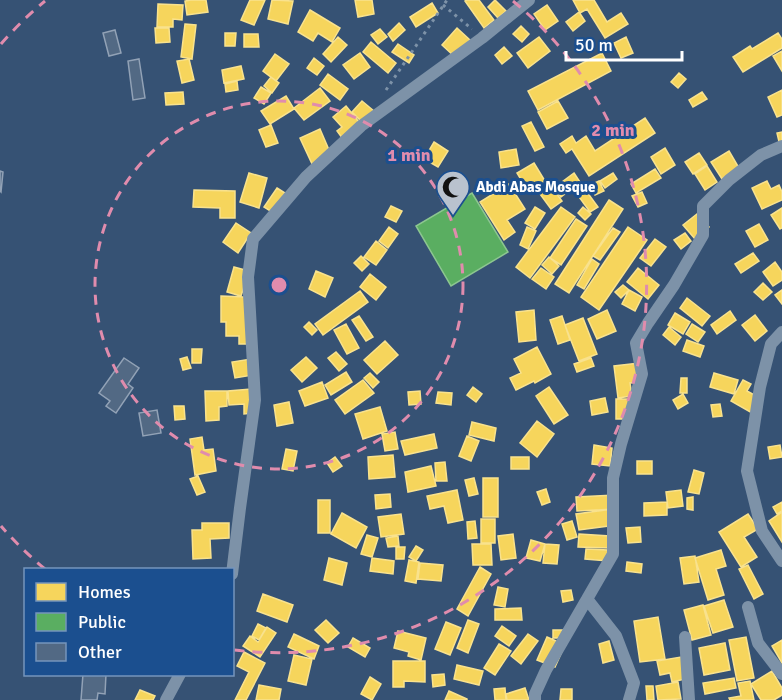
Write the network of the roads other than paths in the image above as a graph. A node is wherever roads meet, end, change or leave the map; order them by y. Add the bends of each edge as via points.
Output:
1 (529, 0) edge
2 (782, 147) edge
3 (782, 332) edge
4 (782, 561) edge
5 (233, 568) edge
6 (587, 599) junction
7 (748, 608) dead end
8 (685, 637) dead end
9 (782, 674) edge
10 (179, 676) edge
11 (166, 700) edge
12 (535, 700) edge
13 (629, 700) edge
14 (689, 700) edge

1 - 5 street via 361,126 306,177 253,239 248,277 255,400
2 - 6 street via 761,155 703,206 703,235 636,343 642,374 613,478 613,554
3 - 4 street via 771,344 768,355 747,471 762,531
6 - 12 street via 546,670
6 - 13 street via 616,636 634,683
7 - 9 street via 758,643
8 - 14 street
10 - 11 street

